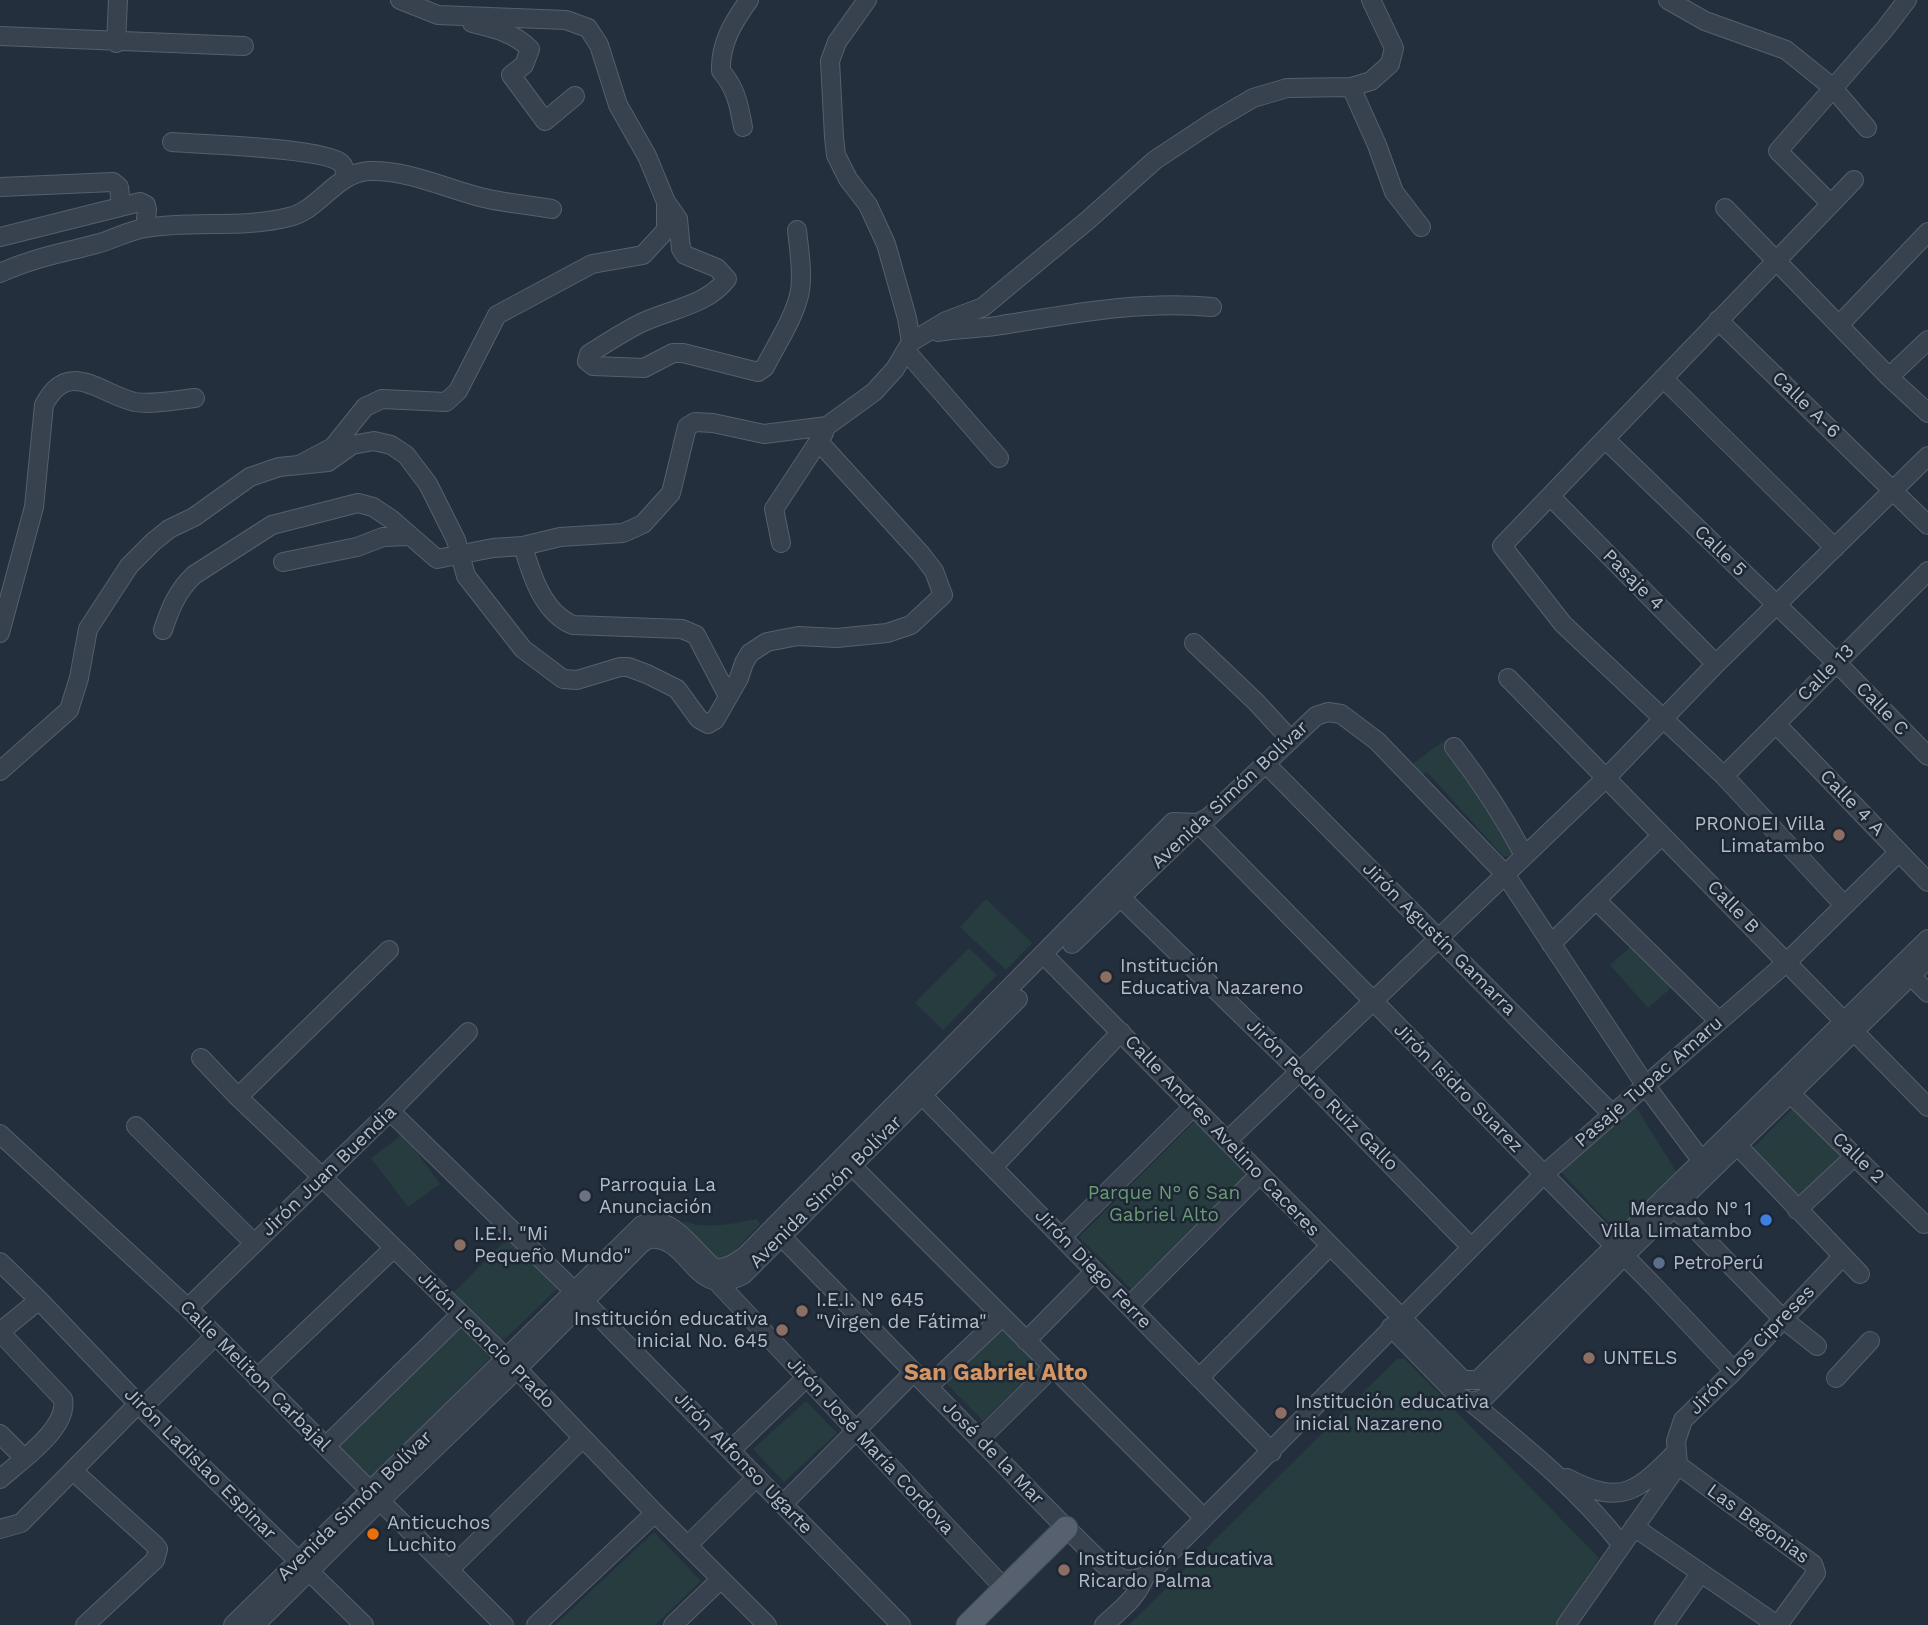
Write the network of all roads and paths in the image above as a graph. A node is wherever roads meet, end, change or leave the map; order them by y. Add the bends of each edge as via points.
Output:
1 (118, 0) edge
2 (400, 0) edge
3 (749, 0) edge
4 (867, 0) edge
5 (1371, 0) edge
6 (1668, 0) edge
7 (1908, 0) edge
8 (439, 15) junction
9 (0, 36) edge
10 (116, 43) junction
11 (244, 46) dead end
12 (1351, 87) junction
13 (1832, 87) junction
14 (575, 96) dead end
15 (743, 127) dead end
16 (1867, 128) dead end
17 (172, 142) dead end
18 (345, 178) junction
19 (1854, 180) dead end
20 (0, 187) edge
21 (666, 202) junction
22 (1831, 204) junction
23 (121, 206) junction
24 (1725, 208) dead end
25 (552, 209) dead end
26 (1421, 227) dead end
27 (145, 228) junction
28 (797, 230) dead end
29 (1928, 232) edge
30 (0, 237) edge
31 (1776, 259) junction
32 (0, 273) edge
33 (1212, 307) dead end
34 (1718, 320) junction
35 (1840, 324) junction
36 (1928, 340) edge
37 (914, 342) junction
38 (1889, 377) junction
39 (1663, 378) junction
40 (195, 398) dead end
41 (1928, 413) edge
42 (823, 434) junction
43 (1605, 439) junction
44 (1928, 456) edge
45 (999, 458) dead end
46 (299, 465) junction
47 (1894, 491) junction
48 (1550, 496) junction
49 (1928, 525) edge
50 (410, 536) junction
51 (781, 543) dead end
52 (523, 545) junction
53 (1835, 548) junction
54 (461, 555) junction
55 (283, 562) dead end
56 (1928, 571) edge
57 (1776, 606) junction
58 (163, 630) dead end
59 (0, 633) edge
60 (1194, 643) dead end
61 (1837, 663) junction
62 (1716, 664) junction
63 (1508, 678) dead end
64 (728, 696) junction
65 (1664, 718) junction
66 (1776, 723) junction
67 (1291, 740) junction
68 (1454, 747) dead end
69 (22, 753) junction
70 (1928, 756) edge
71 (0, 757) edge
72 (1266, 764) junction
73 (0, 771) edge
74 (1724, 776) junction
75 (1606, 778) junction
76 (1198, 823) junction
77 (1662, 835) junction
78 (1899, 852) junction
79 (1524, 855) junction
80 (1505, 874) junction
81 (1928, 883) edge
82 (1115, 892) junction
83 (1597, 900) junction
84 (1844, 905) junction
85 (1437, 937) junction
86 (1928, 939) edge
87 (1551, 944) junction
88 (389, 950) dead end
89 (1928, 959) edge
90 (1048, 960) junction
91 (1787, 962) junction
92 (1911, 976) junction
93 (1928, 993) edge
94 (1372, 1001) junction
95 (1719, 1021) junction
96 (1850, 1027) junction
97 (468, 1031) dead end
98 (1121, 1032) junction
99 (201, 1058) dead end
100 (1299, 1071) junction
101 (1646, 1086) junction
102 (918, 1090) junction
103 (1791, 1094) junction
104 (238, 1097) junction
105 (1194, 1107) junction
106 (1928, 1107) edge
107 (390, 1111) junction
108 (1612, 1114) junction
109 (136, 1126) dead end
110 (0, 1134) edge
111 (1227, 1141) junction
112 (1738, 1146) junction
113 (1856, 1155) junction
114 (852, 1166) junction
115 (993, 1167) junction
116 (1705, 1167) junction
117 (1260, 1174) junction
118 (1543, 1175) junction
119 (321, 1176) junction
120 (1674, 1207) junction
121 (1797, 1210) junction
122 (1924, 1224) dead end
123 (778, 1233) junction
124 (1062, 1237) junction
125 (254, 1243) junction
126 (1330, 1246) junction
127 (1471, 1247) junction
128 (394, 1248) junction
129 (1619, 1251) junction
130 (1842, 1257) junction
131 (0, 1262) edge
132 (1095, 1271) junction
133 (1860, 1274) dead end
134 (716, 1275) junction
135 (579, 1296) junction
136 (39, 1300) junction
137 (1129, 1306) junction
138 (188, 1308) junction
139 (461, 1314) junction
140 (1002, 1317) junction
141 (1783, 1319) junction
142 (1396, 1322) junction
143 (0, 1332) edge
144 (215, 1336) junction
145 (1026, 1341) junction
146 (1870, 1341) dead end
147 (1817, 1346) dead end
148 (511, 1364) junction
149 (1053, 1367) junction
150 (1734, 1371) junction
151 (914, 1372) junction
152 (257, 1378) junction
153 (806, 1378) junction
154 (1199, 1378) junction
155 (1836, 1378) dead end
156 (928, 1387) junction
157 (1471, 1402) junction
158 (140, 1406) junction
159 (856, 1433) junction
160 (0, 1434) edge
161 (583, 1438) junction
162 (979, 1439) junction
163 (326, 1446) junction
164 (731, 1450) junction
165 (1272, 1452) junction
166 (24, 1458) junction
167 (1677, 1458) junction
168 (1552, 1469) junction
169 (73, 1471) junction
170 (757, 1477) junction
171 (0, 1479) edge
172 (375, 1496) junction
173 (783, 1504) junction
174 (655, 1513) junction
175 (1204, 1518) junction
176 (1634, 1527) junction
177 (1066, 1528) junction
178 (0, 1529) edge
179 (1621, 1544) junction
180 (688, 1545) junction
181 (305, 1566) junction
182 (449, 1570) junction
183 (1700, 1574) junction
184 (1145, 1576) junction
185 (721, 1579) junction
186 (1005, 1589) junction
187 (85, 1625) edge
188 (233, 1625) edge
189 (256, 1625) edge
190 (364, 1625) edge
191 (504, 1625) edge
192 (537, 1625) edge
193 (673, 1625) edge
194 (767, 1625) edge
195 (901, 1625) edge
196 (968, 1625) edge
197 (1104, 1625) edge
198 (1566, 1625) edge
199 (1664, 1625) edge
200 (1777, 1625) edge

1 - 10 street
2 - 8 street
3 - 15 street via 723,43 720,61 739,102
4 - 37 street via 837,42 830,61 836,155 886,244
5 - 12 street via 1394,48 1390,64 1371,81
6 - 13 street via 1705,20 1786,50
7 - 13 street
8 - 14 street via 499,30 524,43 530,49 528,56 511,75 545,121
8 - 21 street via 565,20 588,28 599,45 618,105
9 - 10 street
10 - 11 street
12 - 26 street via 1394,192
12 - 37 street via 1287,88 1253,98 1155,160 983,307 946,321
13 - 16 street
13 - 22 street via 1778,150
17 - 18 street via 288,150 331,158 340,162
18 - 25 street via 373,171
18 - 27 street via 291,217
19 - 22 street
20 - 23 street via 113,183 119,187
21 - 28 street via 678,219 685,255 717,268 727,278 697,302 641,323 598,348 587,361 593,366 643,368 678,353 758,372 765,367 799,292
21 - 46 street via 666,230 643,255 592,264 497,315 458,391 446,402 382,399 365,407 333,447
22 - 31 street
23 - 27 street via 146,205
23 - 30 street
24 - 31 street
27 - 32 street via 24,261
29 - 35 street
31 - 34 street
31 - 35 street
33 - 37 street via 1183,304 1060,314
34 - 39 street
34 - 47 street, Calle A-6
35 - 38 street
36 - 38 street
37 - 42 street via 874,392
37 - 45 street
38 - 41 street
39 - 43 street
39 - 53 street
40 - 59 street via 138,402 75,381 50,393 43,414 34,507
42 - 51 street via 774,509
42 - 52 street via 764,435 695,422 687,426 671,493 643,524 622,533
42 - 64 street via 934,571 943,595 911,625 887,633 798,636 767,642 750,653
43 - 48 street
43 - 57 street, Calle 5
44 - 47 street
46 - 54 street via 328,462 352,445 374,441 391,445 406,455 428,484
46 - 69 street via 250,477 143,551 88,629 69,710
47 - 49 street, Calle A-6
47 - 53 street
48 - 62 street, Pasaje 4
48 - 65 street via 1502,546 1563,624
50 - 54 street via 437,559
50 - 55 street via 383,537
50 - 58 street via 373,507 359,503 272,525 185,583
52 - 54 street
52 - 64 street via 530,571 560,620 573,625 682,629 696,635
53 - 57 street
54 - 64 street via 466,576 523,649 563,679 578,680 628,667 677,689 708,724
56 - 61 street, Calle 13
57 - 61 street, Calle 5
57 - 62 street
60 - 67 street
61 - 66 street, Calle 13
61 - 70 street, Calle C
62 - 65 street
63 - 75 street, Calle B
65 - 74 street
65 - 75 street
66 - 74 street, Calle 13
66 - 78 street, Calle 4 A
67 - 72 street, Avenida Simón Bolívar
67 - 80 street, Avenida Simón Bolívar via 1316,716 1328,712 1341,715 1377,741
68 - 79 street
69 - 71 street
69 - 73 street
72 - 76 street, Avenida Simón Bolívar
72 - 85 street, Jirón Agustín Gamarra
74 - 84 street
75 - 77 street, Calle B
75 - 79 street
76 - 82 street, Avenida Simón Bolívar
76 - 82 street, Avenida Simón Bolívar via 1173,822
76 - 94 street, Jirón Isidro Suarez
77 - 83 street
77 - 91 street, Calle B
78 - 81 street, Calle 4 A
78 - 84 street, Pasaje Tupac Amaru
79 - 80 street
80 - 85 street
80 - 87 street
82 - 90 street, Avenida Simón Bolívar
82 - 100 street, Jirón Pedro Ruiz Gallo
83 - 87 street
83 - 95 street
84 - 91 street, Pasaje Tupac Amaru
85 - 94 street
85 - 108 street, Jirón Agustín Gamarra
86 - 96 street
87 - 101 street
88 - 104 street
89 - 92 street
90 - 98 street, Calle Andres Avelino Caceres
90 - 102 street, Avenida Simón Bolívar
91 - 95 street, Pasaje Tupac Amaru
91 - 96 street, Calle B
92 - 93 street
92 - 96 street
94 - 100 street
94 - 118 street, Jirón Isidro Suarez
95 - 101 street, Pasaje Tupac Amaru
96 - 103 street
96 - 106 street, Calle B
96 - 116 street
97 - 107 street, Jirón Juan Buendia
98 - 105 street, Calle Andres Avelino Caceres
98 - 115 street
99 - 104 street, Jirón Leoncio Prado
100 - 111 street
100 - 127 street, Jirón Pedro Ruiz Gallo
101 - 108 street, Pasaje Tupac Amaru
101 - 116 street
102 - 114 street, Avenida Simón Bolívar
102 - 115 street, Jirón Diego Ferre
102 - 123 street, Avenida Simón Bolívar
103 - 112 street
103 - 113 street, Calle 2
104 - 119 street, Jirón Leoncio Prado
105 - 111 street, Calle Andres Avelino Caceres
105 - 124 street
107 - 119 street, Jirón Juan Buendia
107 - 135 street, Jirón Alfonso Ugarte
108 - 118 street, Pasaje Tupac Amaru
109 - 125 street
110 - 138 street, Calle Meliton Carbajal
111 - 117 street, Calle Andres Avelino Caceres
112 - 116 street
112 - 121 street
113 - 121 street
113 - 122 street, Calle 2
114 - 123 street, Avenida Simón Bolívar
114 - 140 street
115 - 124 street, Jirón Diego Ferre
116 - 120 street
116 - 129 street
117 - 126 street, Calle Andres Avelino Caceres
117 - 137 street
118 - 127 street, Pasaje Tupac Amaru
118 - 129 street, Jirón Isidro Suarez
119 - 125 street, Jirón Juan Buendia
119 - 128 street, Jirón Leoncio Prado
120 - 129 street
120 - 141 street
121 - 130 street
123 - 134 street, Avenida Simón Bolívar via 743,1275 732,1281
123 - 151 street, José de la Mar
124 - 132 street, Jirón Diego Ferre
125 - 138 street, Jirón Juan Buendia
126 - 142 street, Calle Andres Avelino Caceres
126 - 154 street
127 - 142 street, Pasaje Tupac Amaru
128 - 139 street, Jirón Leoncio Prado
128 - 152 street
129 - 142 street via 1478,1380 1463,1380
129 - 150 street, Jirón Isidro Suarez
129 - 157 street via 1483,1399
130 - 133 street
130 - 141 street, Jirón Los Cipreses
131 - 136 street, Jirón Ladislao Espinar
132 - 137 street, Jirón Diego Ferre
132 - 145 street
134 - 135 street, Avenida Simón Bolívar via 708,1279 667,1241 648,1239
134 - 153 street, Jirón José María Cordova
135 - 148 street, Avenida Simón Bolívar
135 - 164 street, Jirón Alfonso Ugarte
136 - 143 street
136 - 158 street, Jirón Ladislao Espinar
137 - 154 street, Jirón Diego Ferre
138 - 144 street, Calle Meliton Carbajal
139 - 148 street, Jirón Leoncio Prado
139 - 163 street
140 - 145 street
140 - 156 street
141 - 147 street
141 - 150 street, Jirón Los Cipreses
142 - 157 street via 1460,1397
142 - 165 street, Pasaje Tupac Amaru
143 - 166 street via 63,1399 53,1431
144 - 152 street, Calle Meliton Carbajal
144 - 158 street
145 - 149 street
146 - 155 street
148 - 161 street, Jirón Leoncio Prado
148 - 172 street, Avenida Simón Bolívar
149 - 162 street
149 - 175 street
150 - 167 street, Jirón Los Cipreses via 1683,1420 1676,1441
151 - 156 street, José de la Mar
151 - 159 street
152 - 163 street, Calle Meliton Carbajal
153 - 159 street, Jirón José María Cordova
153 - 164 street
154 - 165 street, Jirón Diego Ferre
156 - 162 street, José de la Mar
157 - 168 street
158 - 169 street
158 - 181 street, Jirón Ladislao Espinar
159 - 173 street
159 - 186 street, Jirón José María Cordova
160 - 166 street
161 - 174 street, Jirón Leoncio Prado
161 - 182 street
162 - 177 street, José de la Mar
163 - 172 street, Calle Meliton Carbajal
164 - 170 street, Jirón Alfonso Ugarte
165 - 175 street, Pasaje Tupac Amaru
166 - 171 street
167 - 168 street via 1647,1482 1612,1493 1580,1485
167 - 176 street, Jirón Los Cipreses
167 - 200 street, Las Begonias via 1813,1564 1816,1573
168 - 179 street
169 - 178 street via 21,1522
169 - 187 street via 158,1549 155,1560
170 - 173 street, Jirón Alfonso Ugarte
170 - 180 street
172 - 181 street, Avenida Simón Bolívar
172 - 182 street, Calle Meliton Carbajal
173 - 195 street, Jirón Alfonso Ugarte
174 - 180 street, Jirón Leoncio Prado
174 - 192 street
175 - 184 street, Pasaje Tupac Amaru
176 - 179 street, Jirón Los Cipreses
176 - 183 street
177 - 184 street, José de la Mar via 1117,1576 1129,1580
177 - 186 main road
179 - 198 street, Jirón Los Cipreses
180 - 185 street, Jirón Leoncio Prado
181 - 188 street, Avenida Simón Bolívar
181 - 189 street, Avenida Simón Bolívar
181 - 190 street, Jirón Ladislao Espinar
182 - 191 street, Calle Meliton Carbajal
183 - 199 street
183 - 200 street
184 - 197 street via 1141,1588
185 - 193 street
185 - 194 street, Jirón Leoncio Prado
186 - 196 main road

